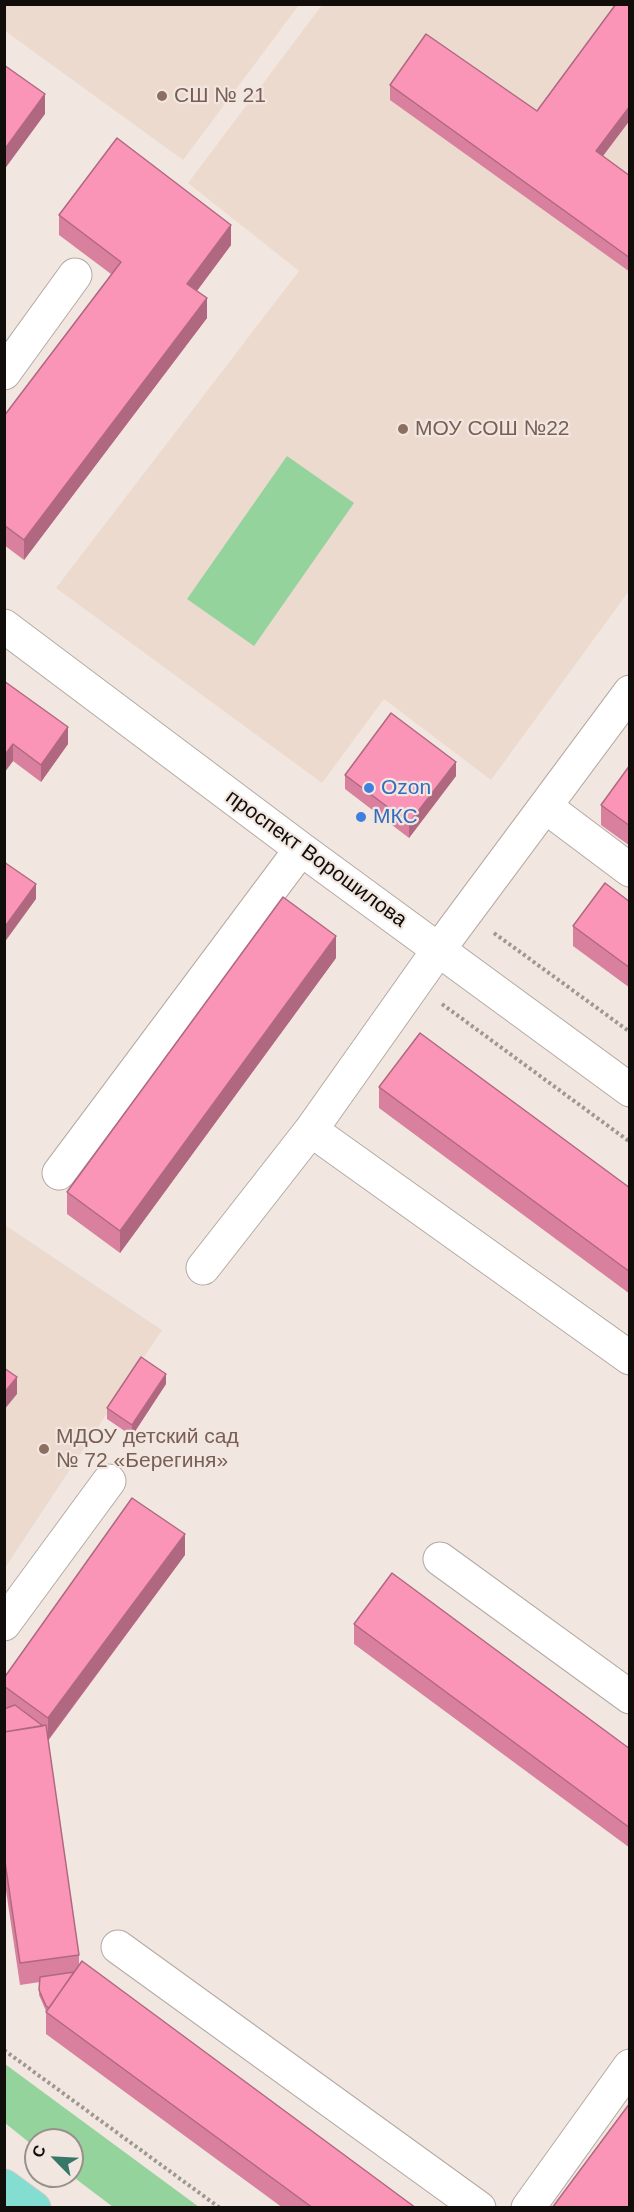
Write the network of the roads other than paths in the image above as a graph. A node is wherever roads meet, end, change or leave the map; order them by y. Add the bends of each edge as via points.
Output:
1 (75, 275) dead end
2 (4, 373) edge
3 (4, 626) edge
4 (630, 693) edge
5 (546, 807) junction
6 (301, 849) junction
7 (630, 870) edge
8 (440, 949) junction
9 (630, 1090) edge
10 (311, 1130) junction
11 (59, 1173) dead end
12 (203, 1268) dead end
13 (630, 1358) edge
14 (109, 1481) dead end
15 (440, 1559) dead end
16 (4, 1624) edge
17 (630, 1697) edge
18 (118, 1947) dead end
19 (630, 2066) edge
20 (4, 2186) edge
21 (34, 2208) edge
22 (478, 2208) edge
23 (528, 2208) edge

1 - 2 street
3 - 6 street, проспект Ворошилова
4 - 5 street
5 - 7 street
5 - 8 street
6 - 8 street, проспект Ворошилова
6 - 11 street
8 - 9 street, проспект Ворошилова
8 - 10 street
10 - 12 street
10 - 13 street
14 - 16 street
15 - 17 street
18 - 22 street
19 - 23 street
20 - 21 main road

